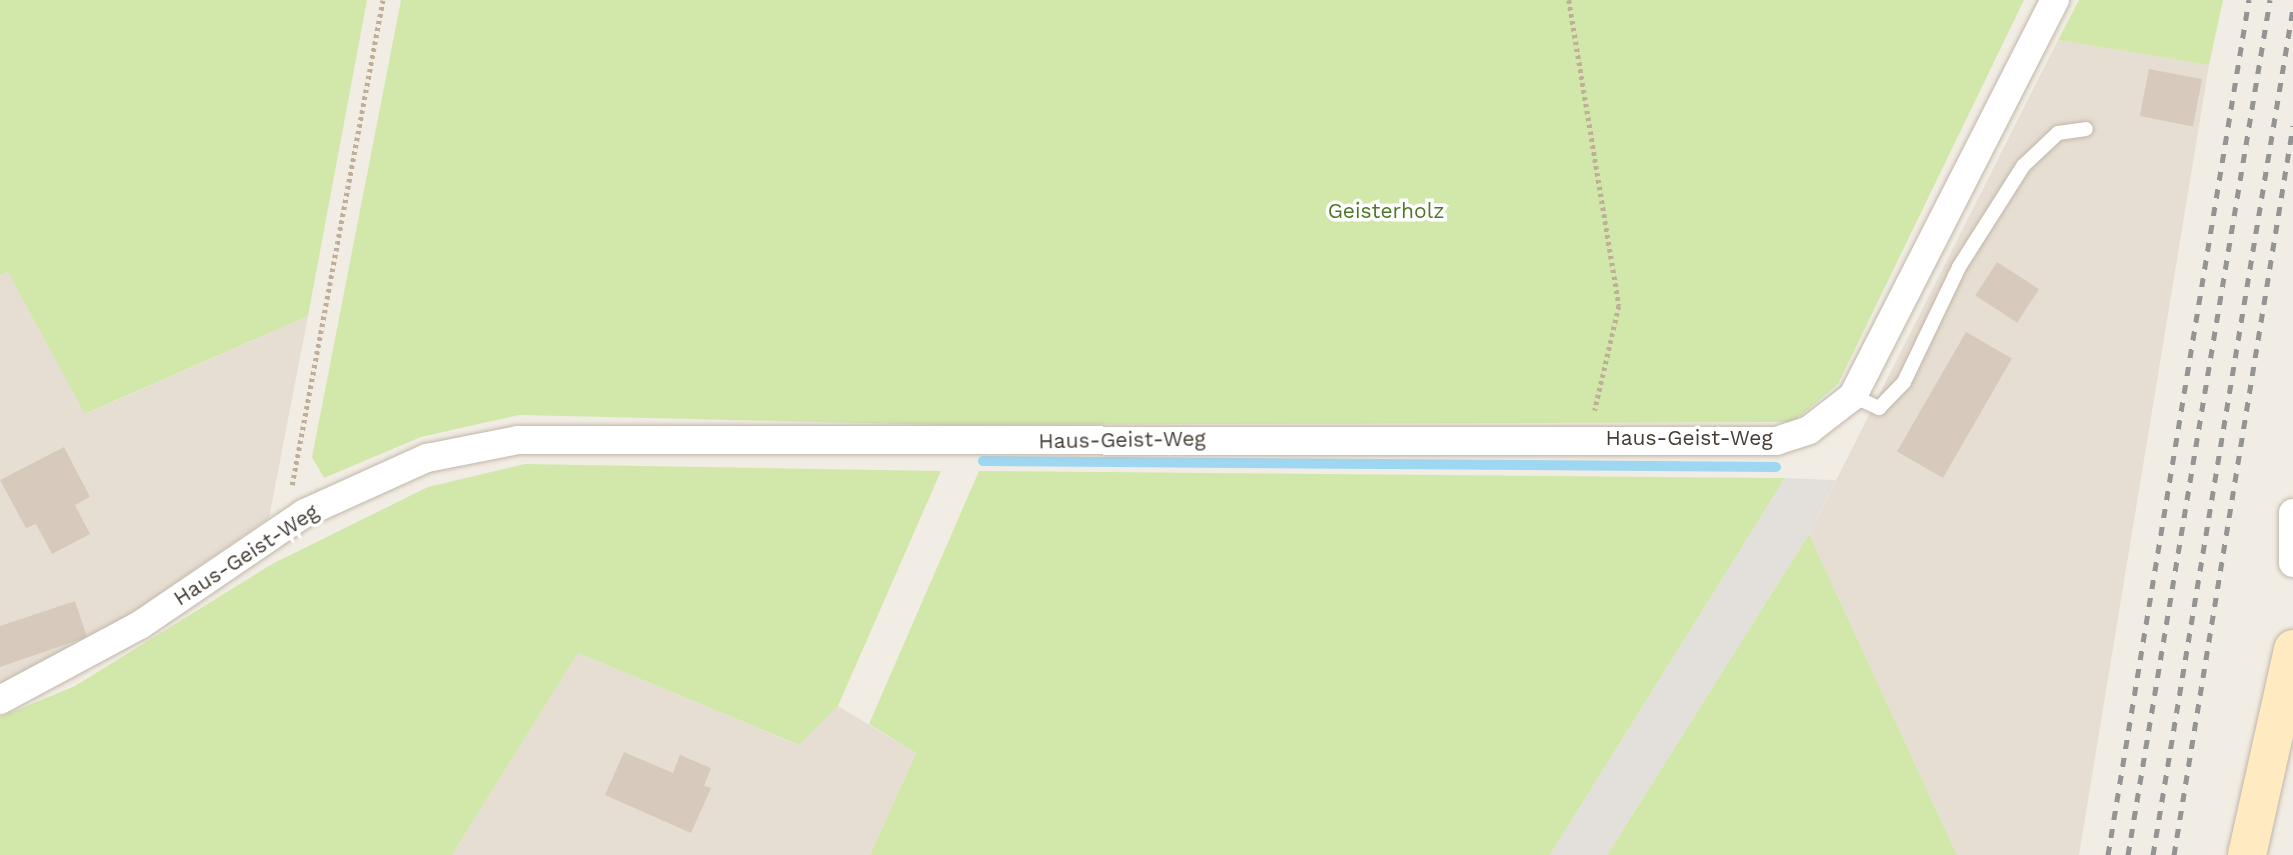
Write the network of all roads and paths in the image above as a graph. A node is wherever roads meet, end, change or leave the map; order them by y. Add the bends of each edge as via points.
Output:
1 (383, 0) edge
2 (1569, 0) edge
3 (2055, 0) edge
4 (2085, 129) dead end
5 (1853, 396) junction
6 (1588, 438) junction
7 (305, 513) junction
8 (2293, 513) edge
9 (2293, 563) edge
10 (2293, 649) edge
11 (0, 700) edge
12 (2247, 855) edge

1 - 7 path via 291,492
2 - 6 path via 1619,306
3 - 5 street, Haus-Geist-Weg
4 - 5 lane via 2058,133 2023,166 1959,267 1904,382 1879,408
5 - 6 street, Haus-Geist-Weg via 1809,430 1776,441
6 - 7 street, Haus-Geist-Weg via 518,440 427,458
7 - 11 street, Haus-Geist-Weg via 139,625
8 - 9 street
10 - 12 main road

